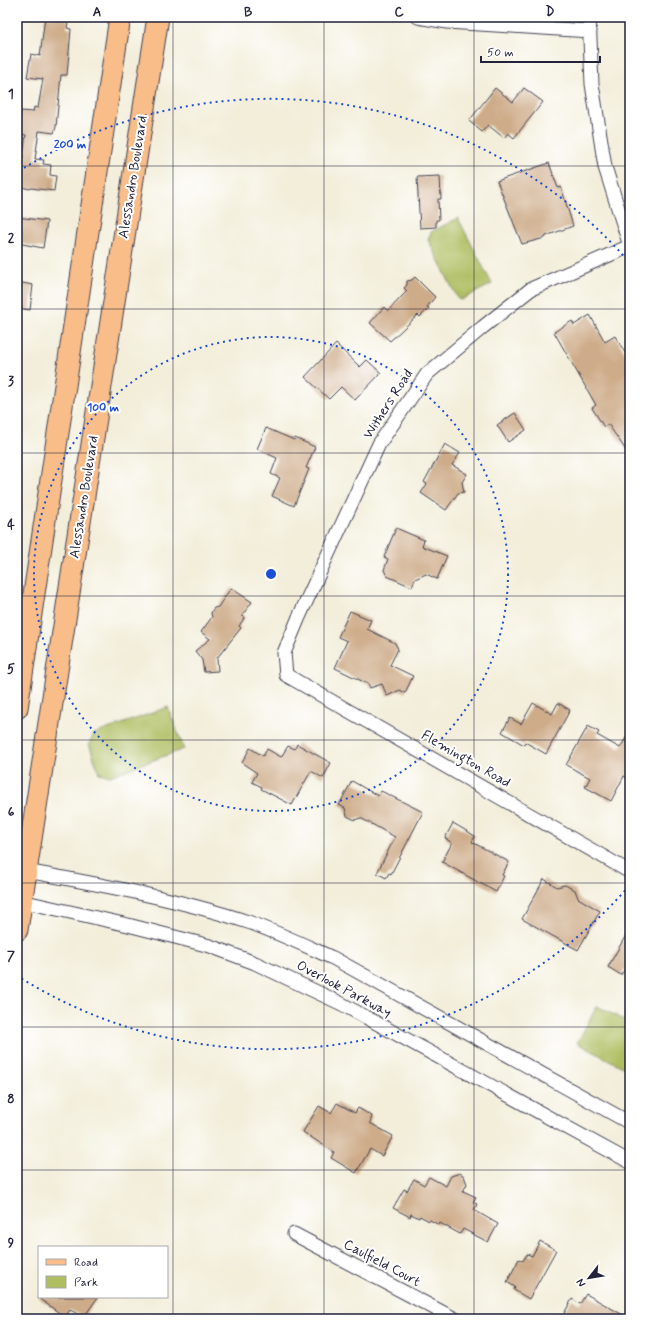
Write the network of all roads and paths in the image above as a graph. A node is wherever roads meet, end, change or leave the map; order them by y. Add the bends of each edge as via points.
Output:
1 (120, 17) edge
2 (158, 17) edge
3 (418, 17) edge
4 (589, 17) edge
5 (590, 31) junction
6 (630, 246) edge
7 (286, 675) joint
8 (17, 708) edge
9 (26, 872) junction
10 (630, 872) edge
11 (21, 901) junction
12 (17, 930) edge
13 (630, 1123) edge
14 (630, 1162) edge
15 (294, 1234) dead end
16 (456, 1319) edge

1 - 8 main road
2 - 9 main road, Alessandro Boulevard
3 - 5 street via 447,22
4 - 5 street
5 - 6 street via 592,84 605,167
6 - 7 street, Withers Road via 531,289 427,374 379,444 284,653
7 - 10 street, Flemington Road
9 - 11 main road, Alessandro Boulevard
9 - 13 street, Overlook Parkway via 173,900 289,938 333,958
11 - 12 main road, Alessandro Boulevard
11 - 14 street, Overlook Parkway via 210,946 255,963 340,1003
15 - 16 street, Caulfield Court

